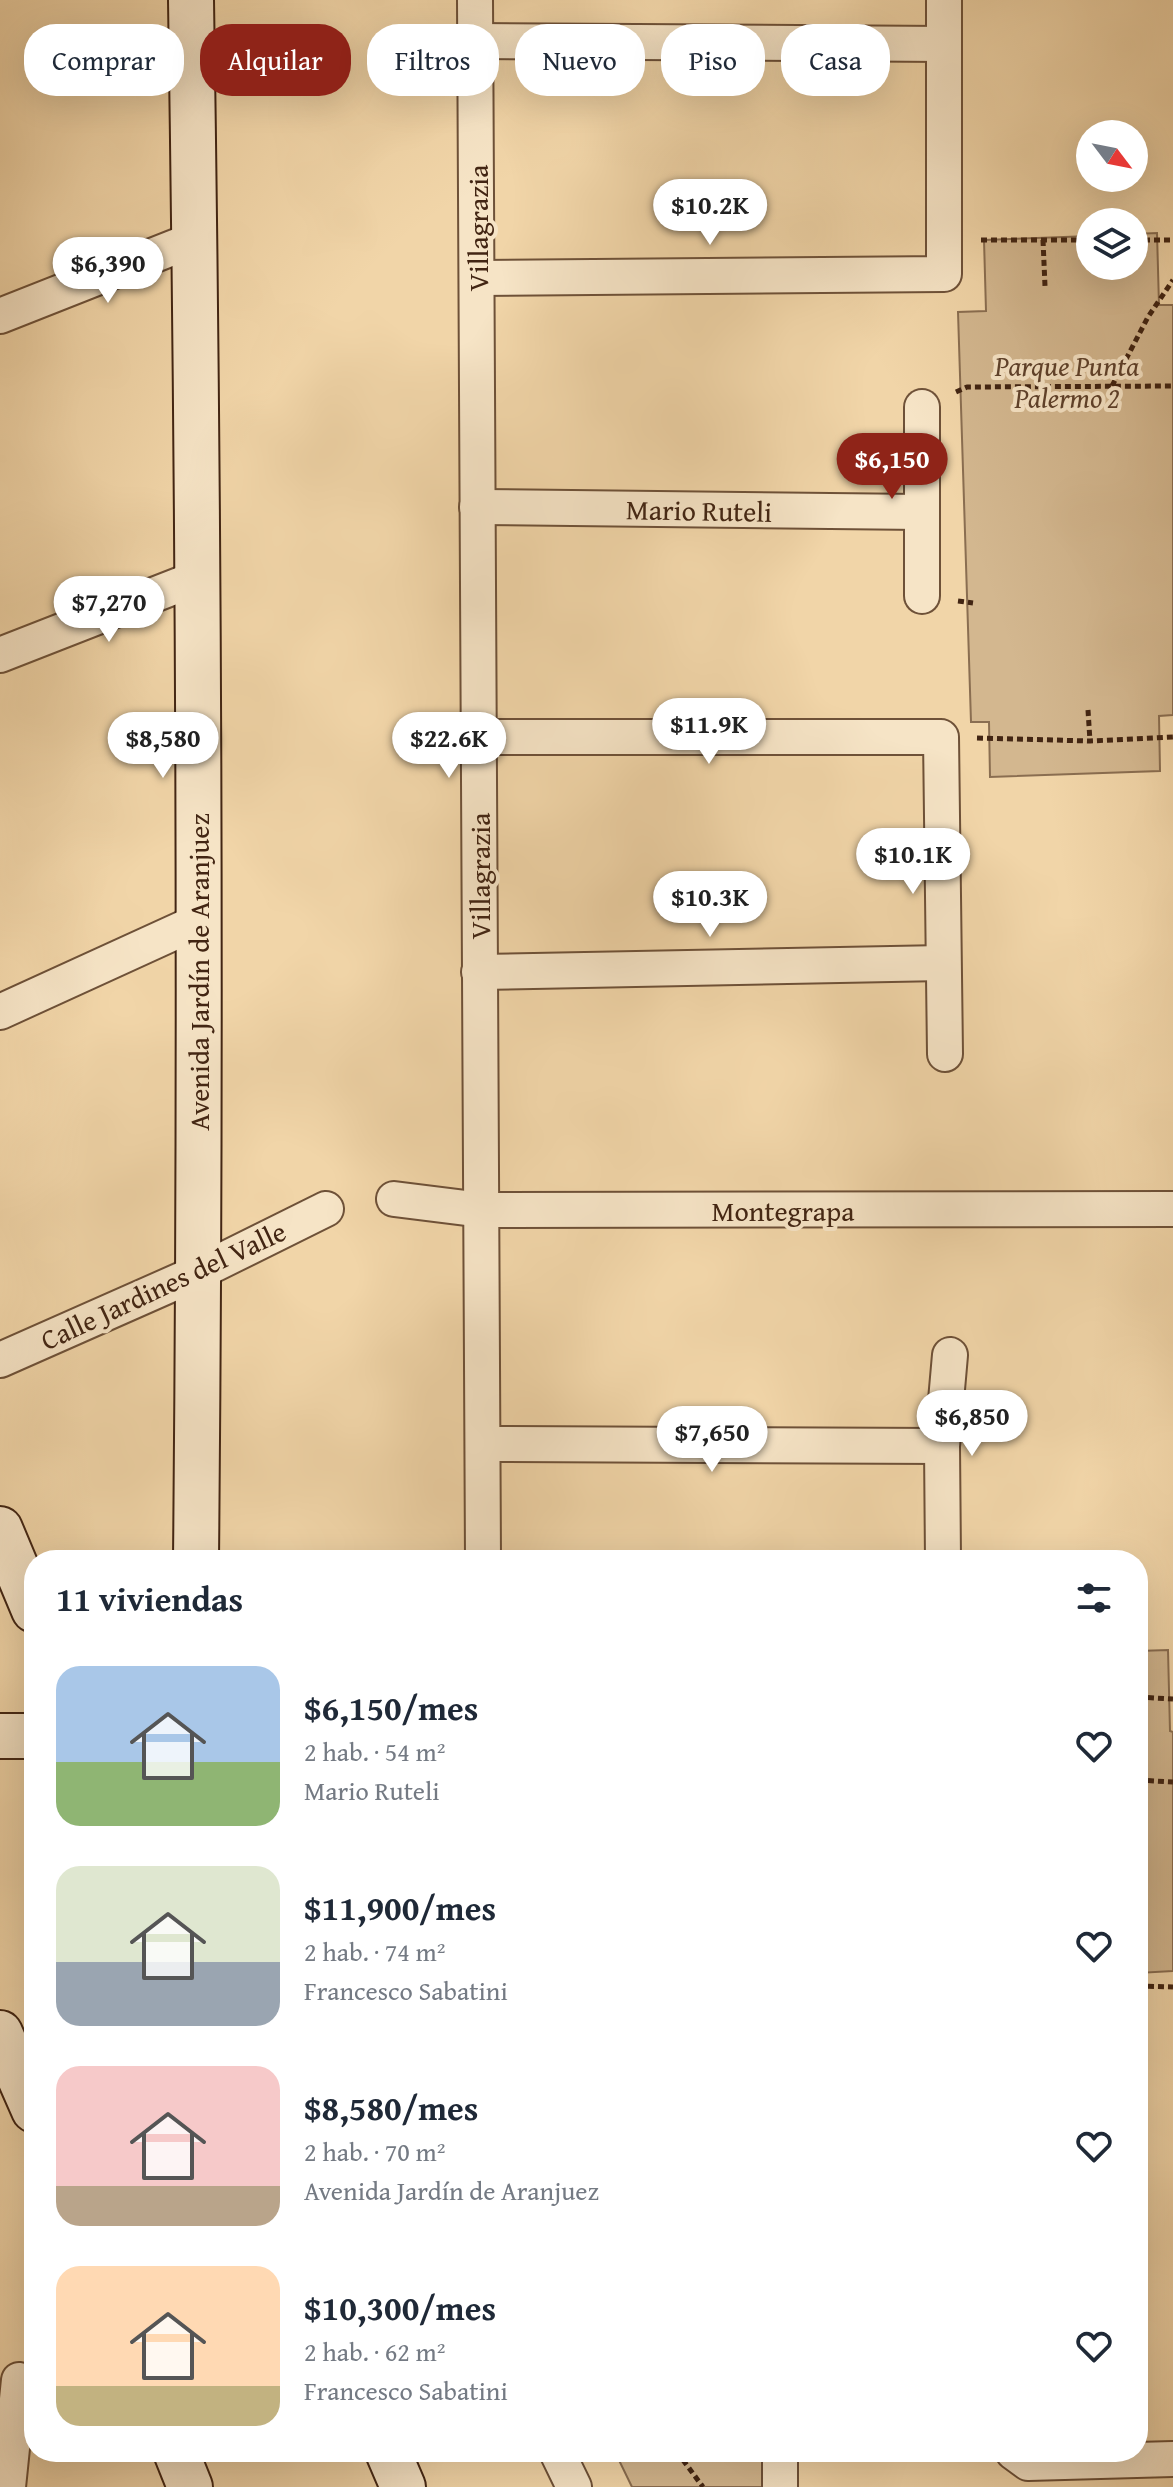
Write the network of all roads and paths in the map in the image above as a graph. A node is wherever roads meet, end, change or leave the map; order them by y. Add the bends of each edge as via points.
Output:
1 (191, 0) edge
2 (475, 0) edge
3 (944, 0) edge
4 (476, 24) edge
5 (499, 41) edge
6 (944, 44) junction
7 (476, 96) edge
8 (195, 239) junction
9 (1043, 240) junction
10 (1076, 240) edge
11 (1148, 240) edge
12 (1173, 240) edge
13 (944, 241) junction
14 (477, 278) junction
15 (1173, 280) edge
16 (1045, 286) dead end
17 (0, 316) edge
18 (1112, 386) junction
19 (1173, 386) edge
20 (922, 407) joint
21 (477, 507) junction
22 (921, 512) junction
23 (197, 578) junction
24 (922, 596) dead end
25 (0, 655) edge
26 (1088, 710) dead end
27 (478, 737) junction
28 (941, 737) junction
29 (1173, 737) edge
30 (1090, 741) junction
31 (197, 922) junction
32 (943, 963) junction
33 (479, 972) junction
34 (0, 1012) edge
35 (945, 1054) dead end
36 (394, 1199) dead end
37 (326, 1209) dead end
38 (1173, 1209) edge
39 (482, 1210) junction
40 (199, 1272) junction
41 (950, 1355) dead end
42 (0, 1360) edge
43 (483, 1444) junction
44 (942, 1446) junction
45 (0, 1529) edge
46 (196, 1550) edge
47 (483, 1550) edge
48 (943, 1550) edge
49 (24, 1587) edge
50 (24, 1597) edge
51 (0, 1618) edge
52 (1148, 1698) edge
53 (1173, 1699) edge
54 (0, 1736) edge
55 (24, 1736) edge
56 (1148, 1781) edge
57 (1173, 1782) edge
58 (1148, 1986) edge
59 (1173, 1987) edge
60 (4, 2052) edge
61 (24, 2091) edge
62 (18, 2380) edge
63 (1173, 2459) edge
64 (1148, 2460) edge
65 (180, 2462) edge
66 (392, 2462) edge
67 (562, 2462) edge
68 (684, 2462) edge
69 (780, 2462) edge
70 (1117, 2462) edge
71 (1023, 2467) edge
72 (8, 2487) edge
73 (190, 2487) edge
74 (403, 2487) edge
75 (574, 2487) edge
76 (703, 2487) edge
77 (780, 2487) edge

1 - 8 street, Avenida Jardín de Aranjuez
2 - 4 street, Villagrazia
3 - 6 street
5 - 6 street
6 - 13 street
7 - 14 street, Villagrazia
8 - 17 street
8 - 23 street, Avenida Jardín de Aranjuez
9 - 10 path
9 - 13 path
9 - 16 path
11 - 12 path
13 - 14 street via 944,274
14 - 21 street, Villagrazia
15 - 18 path
18 - 19 path
18 - 20 path via 967,387
20 - 22 street
21 - 22 street, Mario Ruteli
21 - 27 street, Villagrazia
22 - 24 street
23 - 25 street
23 - 31 street, Avenida Jardín de Aranjuez
26 - 30 path
27 - 28 street
27 - 33 street, Villagrazia
28 - 30 path
28 - 32 street
29 - 30 path
31 - 34 street
31 - 40 street, Avenida Jardín de Aranjuez
32 - 33 street
32 - 35 street
33 - 39 street, Villagrazia
36 - 39 street, Montegrapa
37 - 40 street, Calle Jardines del Valle
38 - 39 street, Montegrapa
39 - 43 street, Villagrazia
40 - 42 street, Calle Jardines del Valle
40 - 46 street, Avenida Jardín de Aranjuez
41 - 44 street
43 - 44 street
43 - 47 street, Villagrazia
44 - 48 street
45 - 49 street
50 - 51 street
52 - 53 path
54 - 55 street
56 - 57 path
58 - 59 path
60 - 61 street
62 - 72 street
63 - 64 street
65 - 73 street
66 - 74 street
67 - 75 street
68 - 76 path
69 - 77 street
70 - 71 street

